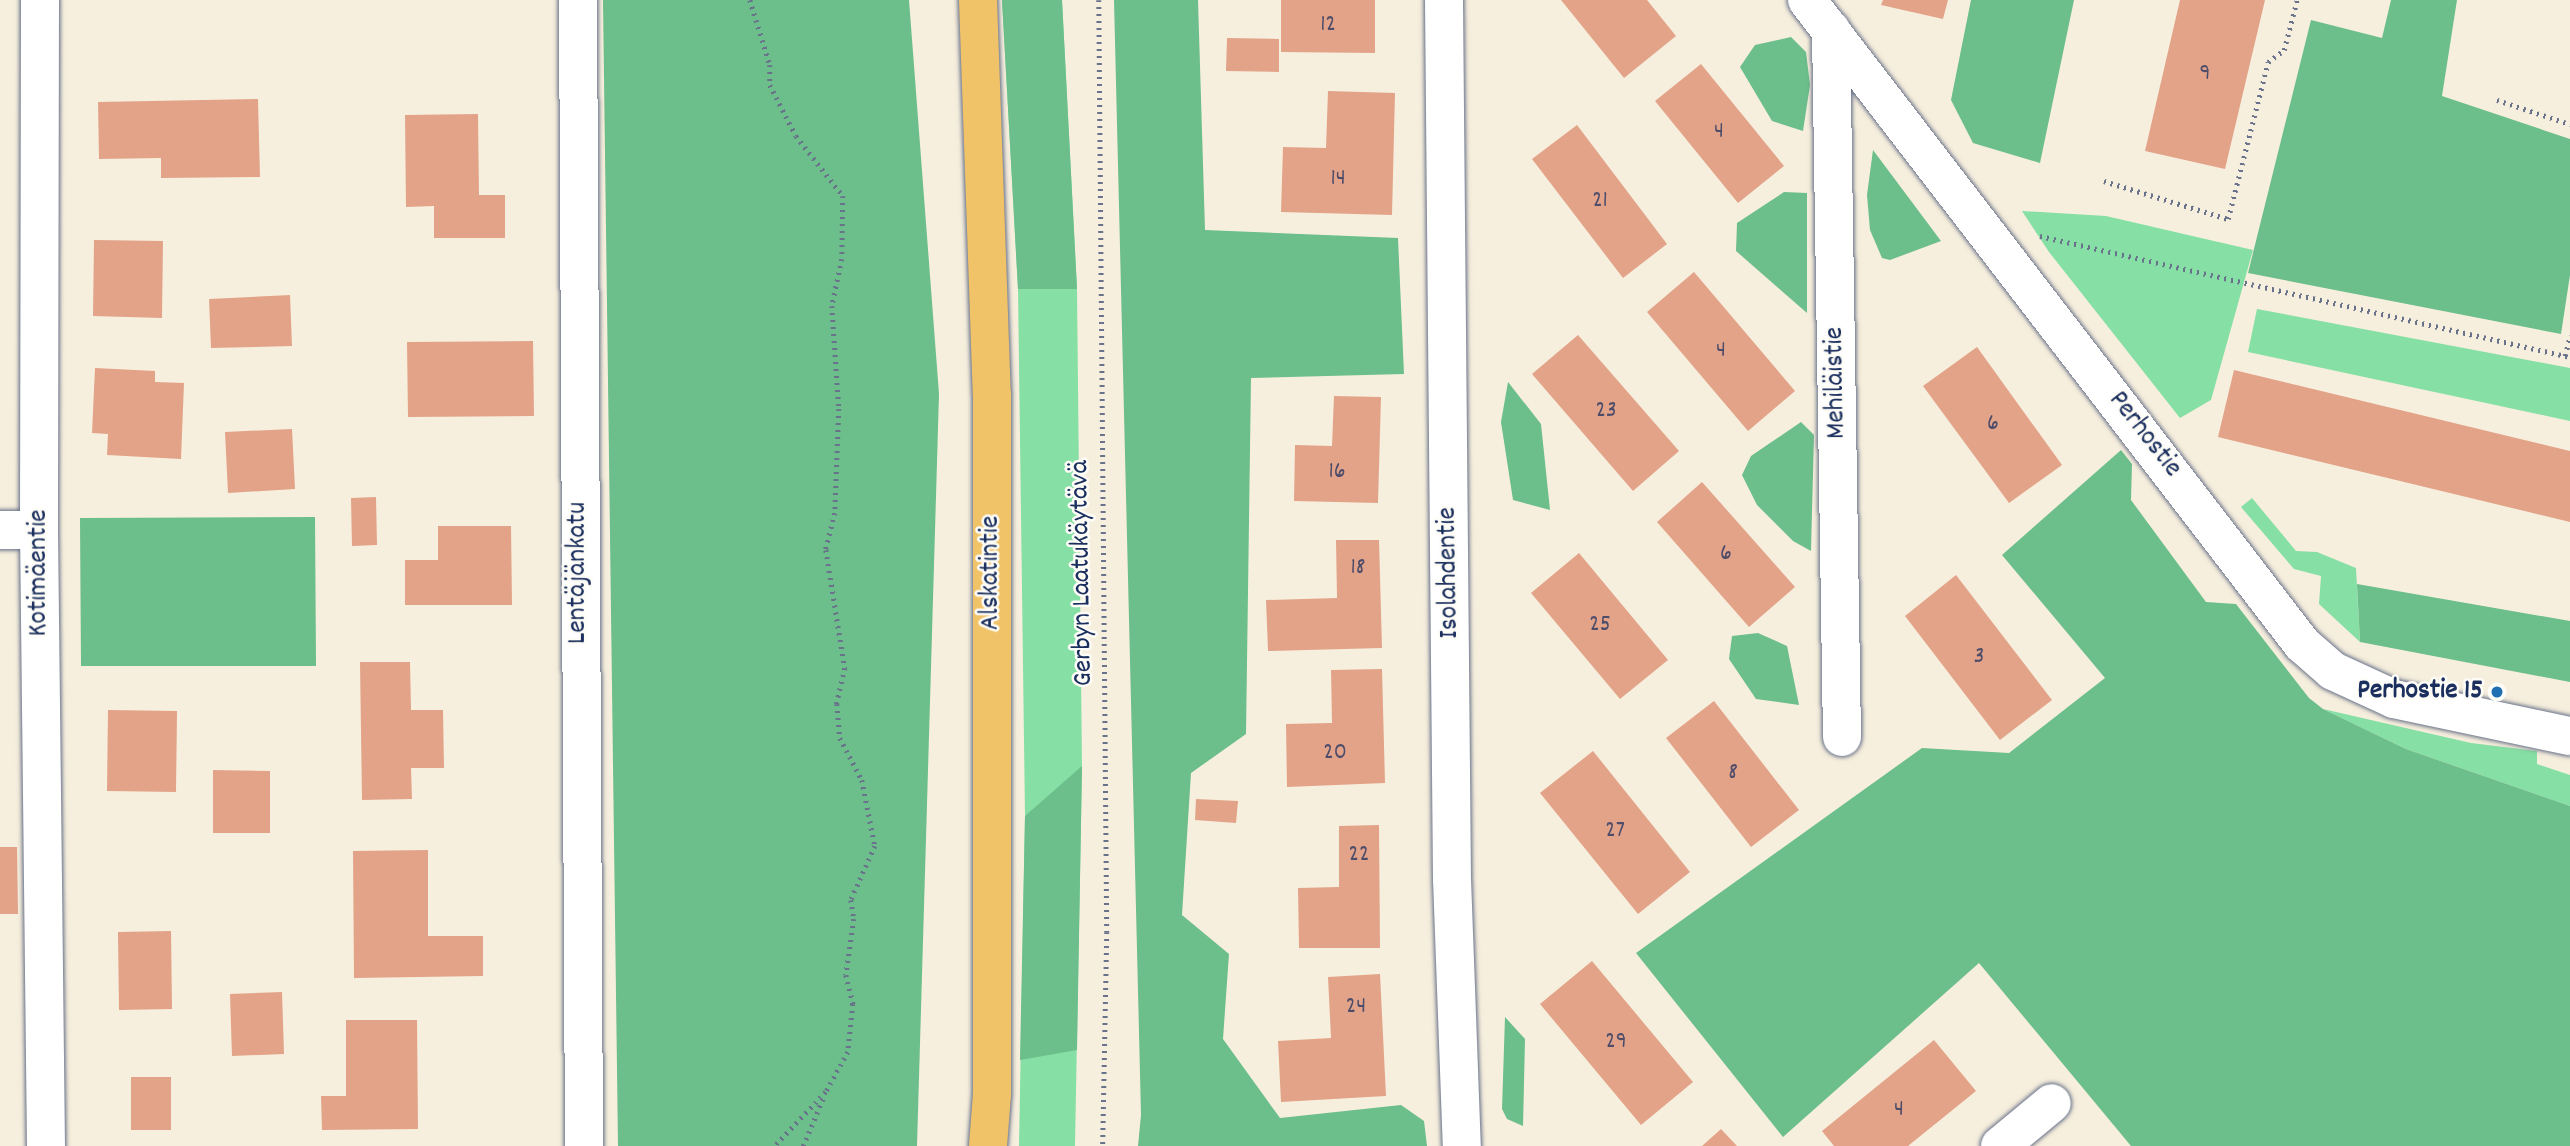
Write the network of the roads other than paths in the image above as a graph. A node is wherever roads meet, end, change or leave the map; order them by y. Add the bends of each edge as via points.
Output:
1 (40, 0) edge
2 (578, 0) edge
3 (978, 0) edge
4 (1444, 0) edge
5 (1807, 0) edge
6 (1831, 30) junction
7 (0, 530) edge
8 (39, 530) junction
9 (2570, 736) edge
10 (1842, 737) dead end
11 (2052, 1103) dead end
12 (46, 1146) edge
13 (584, 1146) edge
14 (988, 1146) edge
15 (1462, 1146) edge
16 (2000, 1146) edge

1 - 8 street, Kotimäentie
2 - 13 street, Lentäjänkatu
3 - 14 main road, Alskatintie via 992,394 992,1094
4 - 15 street, Isolahdentie via 1452,879
5 - 6 street, Perhostie
6 - 9 street, Perhostie via 2302,644 2333,671 2394,699
6 - 10 street, Mehiläistie
7 - 8 street
8 - 12 street, Kotimäentie
11 - 16 street

